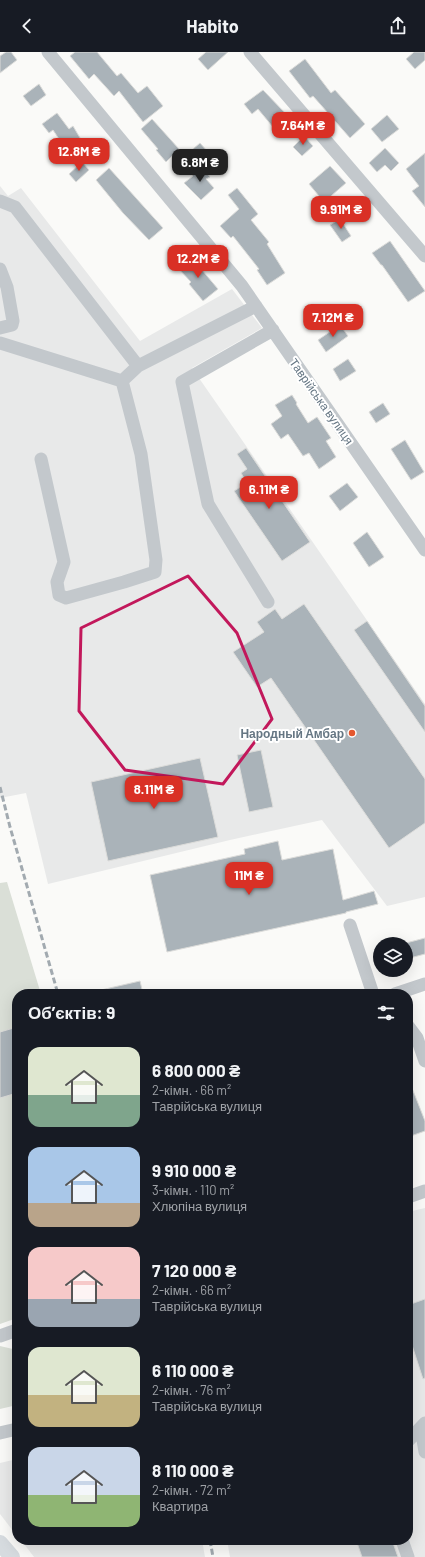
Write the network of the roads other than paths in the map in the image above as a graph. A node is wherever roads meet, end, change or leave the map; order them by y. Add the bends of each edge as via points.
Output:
1 (48, 52) edge
2 (250, 52) edge
3 (0, 201) edge
4 (425, 256) edge
5 (0, 269) edge
6 (256, 306) junction
7 (0, 328) edge
8 (273, 330) junction
9 (0, 343) edge
10 (138, 366) junction
11 (122, 381) junction
12 (41, 459) dead end
13 (425, 550) edge
14 (268, 602) dead end
15 (350, 925) dead end
16 (425, 984) edge
17 (371, 989) edge
18 (410, 989) edge
19 (413, 1033) edge
20 (425, 1061) edge
21 (425, 1191) edge
22 (413, 1195) edge
23 (12, 1332) edge
24 (0, 1336) edge
25 (425, 1423) edge
26 (12, 1430) edge
27 (0, 1433) edge
28 (425, 1435) edge
29 (413, 1436) edge
30 (425, 1452) edge
31 (0, 1543) edge
32 (404, 1545) edge
33 (12, 1557) edge
34 (408, 1557) edge

1 - 6 street, Таврійська вулиця
2 - 4 street
3 - 10 street via 15,208
5 - 7 street via 7,287 13,322 12,325
6 - 8 street, Таврійська вулиця
6 - 10 street
8 - 13 street, Таврійська вулиця
8 - 14 street via 182,382 208,504
9 - 11 street
10 - 11 street
11 - 12 street via 141,454 156,560 155,572 66,598 59,595 57,582 64,562
15 - 17 street
16 - 18 street
19 - 20 street
21 - 22 street
23 - 24 street
25 - 29 street
26 - 27 street
28 - 30 street
31 - 33 main road
32 - 34 street

